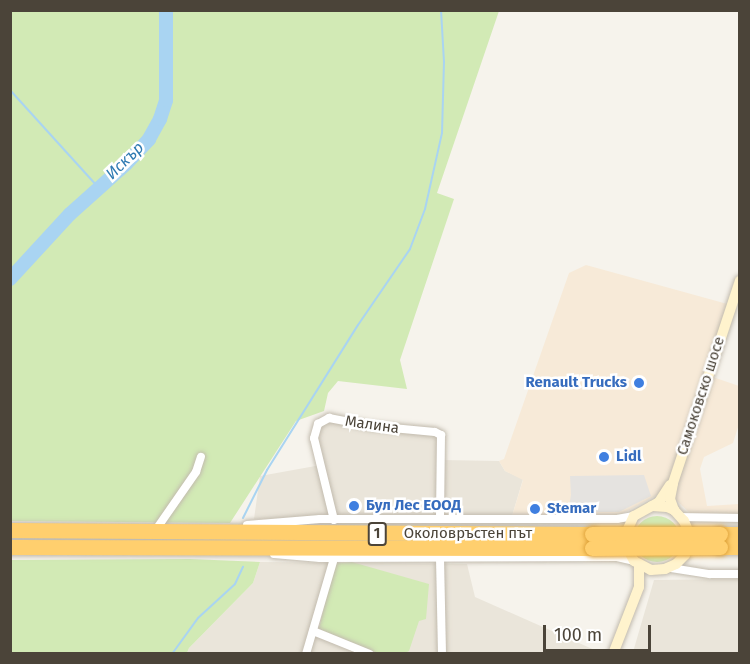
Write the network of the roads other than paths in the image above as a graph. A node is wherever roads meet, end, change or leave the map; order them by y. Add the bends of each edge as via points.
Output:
1 (740, 281) edge
2 (201, 457) dead end
3 (675, 476) junction
4 (652, 506) junction
5 (678, 513) junction
6 (634, 516) junction
7 (740, 518) edge
8 (440, 519) junction
9 (334, 520) junction
10 (10, 530) edge
11 (158, 531) junction
12 (740, 534) edge
13 (720, 540) junction
14 (592, 541) junction
15 (10, 547) edge
16 (192, 547) junction
17 (740, 547) edge
18 (334, 558) junction
19 (440, 558) junction
20 (636, 562) junction
21 (670, 568) junction
22 (658, 570) junction
23 (740, 574) edge
24 (639, 587) junction
25 (313, 631) junction
26 (616, 653) edge
27 (306, 654) edge
28 (370, 654) edge
29 (442, 654) edge

1 - 3 main road, Самоковско шосе
2 - 11 street via 196,472
3 - 4 main road via 664,497
3 - 5 main road via 670,499
4 - 5 main road
4 - 6 main road
5 - 7 street
5 - 21 main road via 689,533 688,547 680,561
6 - 8 street, Околовръстен път
6 - 20 main road via 625,535 627,548
8 - 9 street, Околовръстен път
8 - 9 street, Малина via 441,435 328,418 318,424 314,438
9 - 11 street, Околовръстен път
10 - 11 highway, Околовръстен път / 1
11 - 14 highway, Околовръстен път / 1
12 - 13 highway, Околовръстен път / 1
13 - 14 highway, Околовръстен път / 1, bridge
13 - 17 highway, Околовръстен път / 1
14 - 16 highway, Околовръстен път / 1
15 - 16 highway, Околовръстен път / 1
16 - 18 street, Околовръстен път
18 - 19 street, Околовръстен път
18 - 25 street
19 - 20 street, Околовръстен път via 617,557
19 - 29 street
20 - 22 main road
20 - 24 main road
21 - 22 main road
21 - 23 street
22 - 24 main road
24 - 26 main road
25 - 27 street
25 - 28 street

